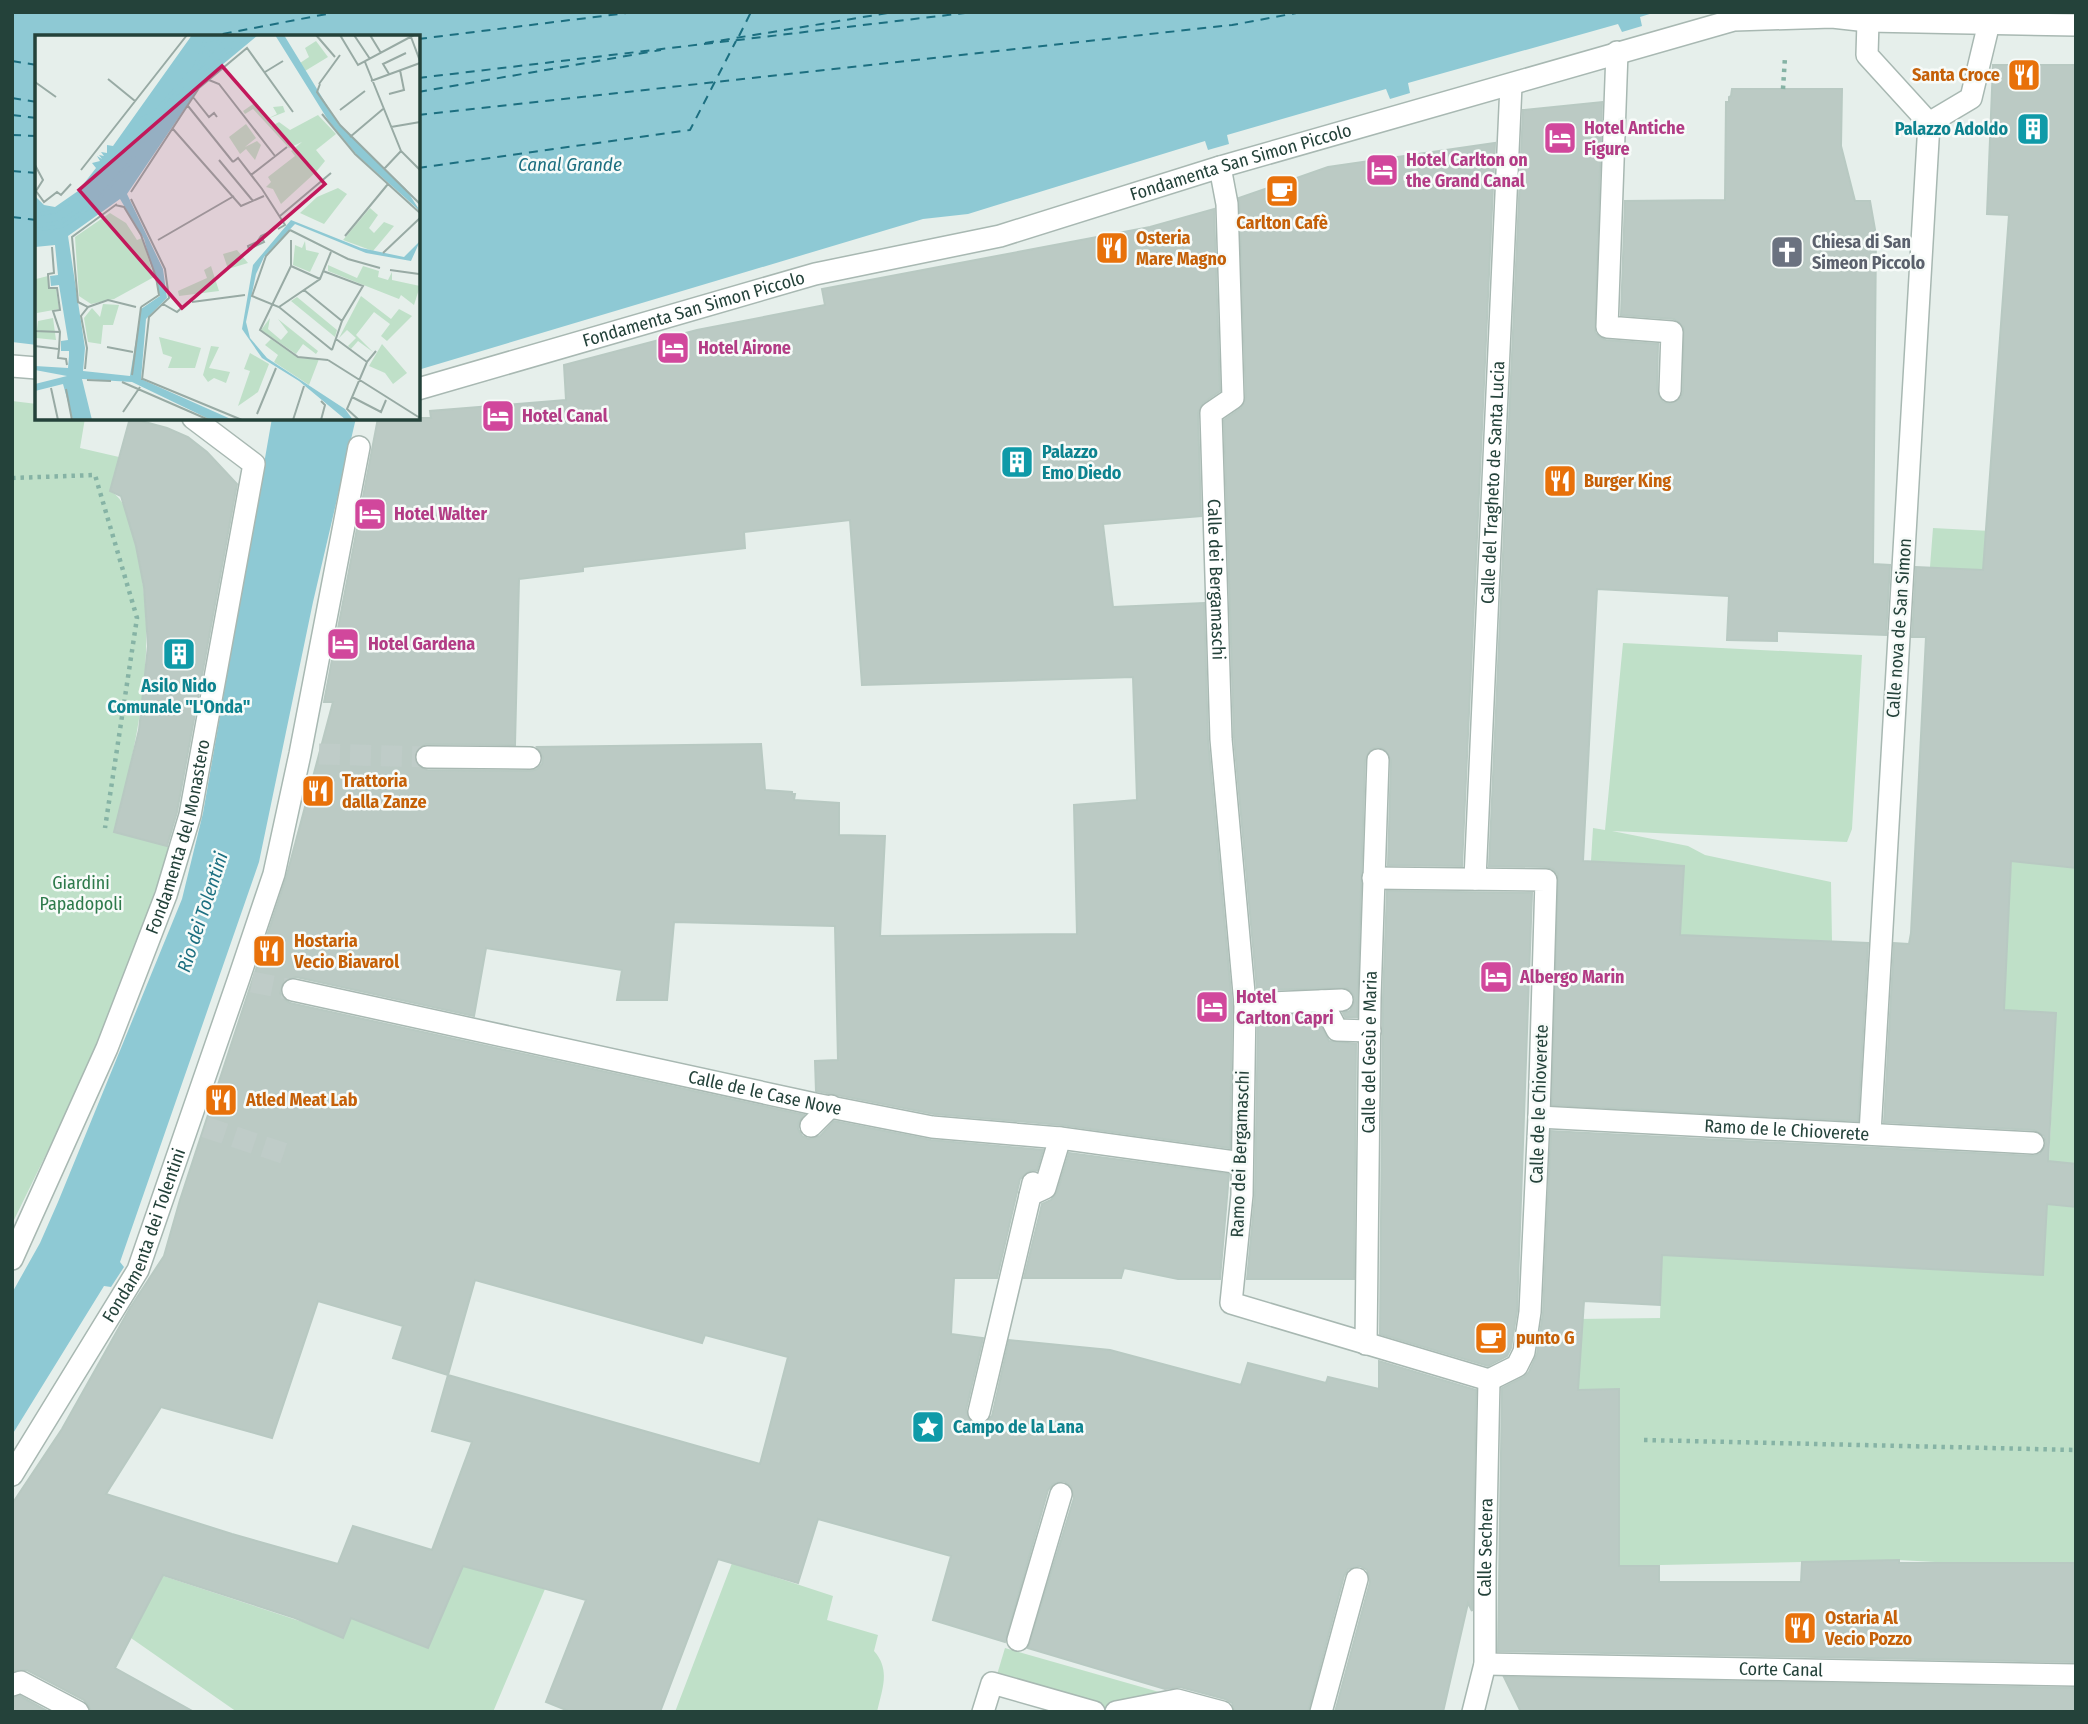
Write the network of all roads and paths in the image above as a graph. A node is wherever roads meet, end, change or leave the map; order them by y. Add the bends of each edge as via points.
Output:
1 (1868, 21) junction
2 (1989, 23) junction
3 (2076, 25) edge
4 (1785, 29) junction
5 (1617, 52) junction
6 (1511, 85) junction
7 (1783, 89) dead end
8 (1929, 123) junction
9 (1220, 167) junction
10 (12, 366) edge
11 (35, 368) edge
12 (420, 388) edge
13 (1670, 391) dead end
14 (196, 420) edge
15 (359, 447) dead end
16 (12, 478) edge
17 (427, 757) tunnel mouth
18 (530, 758) dead end
19 (1378, 760) dead end
20 (105, 828) dead end
21 (1373, 878) junction
22 (1475, 879) junction
23 (293, 990) tunnel mouth
24 (1348, 1000) junction
25 (1245, 1004) junction
26 (1370, 1031) junction
27 (831, 1106) junction
28 (1539, 1116) junction
29 (811, 1126) dead end
30 (1870, 1133) junction
31 (1052, 1138) junction
32 (2033, 1143) dead end
33 (1039, 1160) dead end
34 (1242, 1163) junction
35 (12, 1259) edge
36 (1366, 1344) junction
37 (1489, 1380) junction
38 (979, 1412) dead end
39 (1644, 1440) dead end
40 (2076, 1450) edge
41 (12, 1475) edge
42 (1061, 1494) dead end
43 (1357, 1579) dead end
44 (1018, 1640) dead end
45 (1485, 1664) junction
46 (2076, 1675) edge
47 (17, 1683) edge
48 (1028, 1702) edge
49 (1170, 1706) edge
50 (78, 1712) edge
51 (983, 1712) edge
52 (1094, 1712) edge
53 (1116, 1712) edge
54 (1222, 1712) edge
55 (1321, 1712) edge
56 (1474, 1712) edge

1 - 2 street, Fondamenta San Simon Piccolo
1 - 4 street, Fondamenta San Simon Piccolo via 1832,18
1 - 8 street via 1867,55
2 - 3 street, Fondamenta San Simon Piccolo
2 - 8 street via 1971,98
4 - 5 street, Fondamenta San Simon Piccolo via 1734,20
4 - 7 path
5 - 6 street, Fondamenta San Simon Piccolo
5 - 13 street via 1607,327 1672,332
6 - 9 street, Fondamenta San Simon Piccolo
6 - 22 street, Calle del Tragheto de Santa Lucia
8 - 30 street, Calle nova de San Simon
9 - 12 street, Fondamenta San Simon Piccolo via 999,236 815,274
9 - 25 street, Calle dei Bergamaschi via 1227,204 1233,398 1211,413 1221,739
10 - 11 street
14 - 35 street, Fondamenta del Monastero via 254,464 190,815 166,895 107,1048
15 - 41 street, Fondamenta dei Tolentini via 310,754 246,980 198,1125 138,1270
16 - 20 path via 96,475 137,618
17 - 18 street
19 - 21 street, Calle del Gesù e Maria
21 - 22 street
21 - 24 street, Calle del Gesù e Maria
22 - 28 street, Calle de le Chioverete via 1546,880
23 - 27 street, Calle de le Case Nove
24 - 25 street
24 - 26 street, Calle del Gesù e Maria
24 - 26 street via 1337,1030
25 - 34 street, Ramo dei Bergamaschi
26 - 36 street, Calle del Gesù e Maria
27 - 29 street
27 - 31 street, Calle de le Case Nove via 932,1127
28 - 30 street, Ramo de le Chioverete
28 - 37 street, Calle de le Chioverete via 1524,1352 1517,1366
30 - 32 street, Ramo de le Chioverete
31 - 33 street
31 - 34 street, Calle de le Case Nove
31 - 38 street via 1045,1188 1032,1189
34 - 36 street, Ramo dei Bergamaschi via 1231,1303
36 - 37 street
37 - 45 street, Calle Sechera via 1477,1567
39 - 40 path
42 - 44 street
43 - 55 street
45 - 46 street, Corte Canal
45 - 56 street, Calle Sechera
47 - 50 street
48 - 51 street via 992,1683
48 - 52 street
49 - 53 street
49 - 54 street

